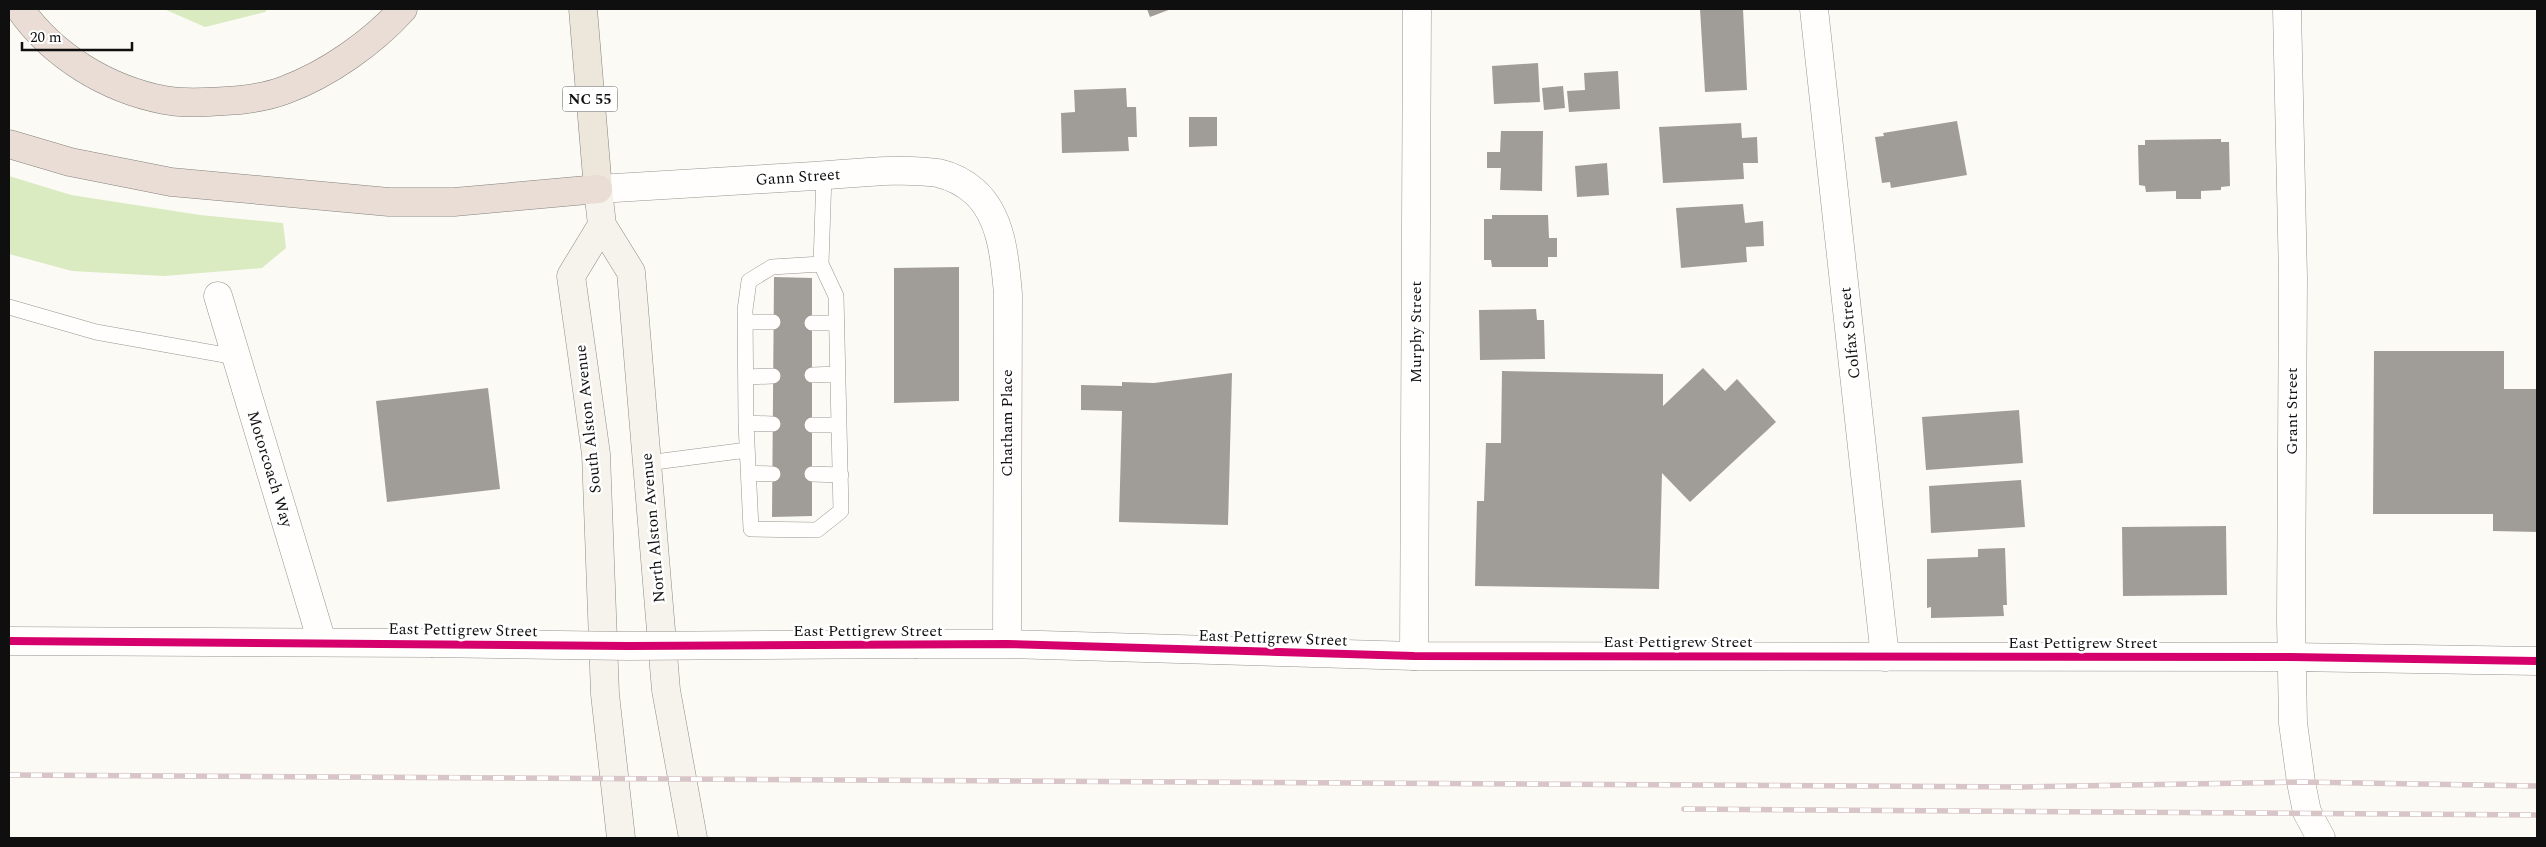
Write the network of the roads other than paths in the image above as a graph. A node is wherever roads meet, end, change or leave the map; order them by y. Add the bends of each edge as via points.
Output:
1 (20, 9) edge
2 (404, 9) edge
3 (583, 9) edge
4 (1417, 9) edge
5 (1814, 9) edge
6 (2287, 9) edge
7 (9, 144) edge
8 (824, 176) junction
9 (598, 189) junction
10 (987, 205) joint
11 (602, 225) junction
12 (821, 264) junction
13 (218, 296) dead end
14 (9, 307) edge
15 (745, 322) junction
16 (773, 322) dead end
17 (812, 323) dead end
18 (837, 323) junction
19 (236, 357) junction
20 (838, 374) junction
21 (812, 375) dead end
22 (773, 376) dead end
23 (746, 377) junction
24 (746, 423) junction
25 (773, 424) dead end
26 (812, 425) dead end
27 (839, 425) junction
28 (747, 450) junction
29 (647, 463) junction
30 (748, 473) junction
31 (772, 474) dead end
32 (812, 474) dead end
33 (840, 475) junction
34 (9, 641) edge
35 (322, 642) junction
36 (1007, 644) junction
37 (1414, 656) junction
38 (1885, 657) junction
39 (2292, 658) junction
40 (2537, 660) edge
41 (621, 838) edge
42 (693, 838) edge
43 (2321, 838) edge

1 - 2 highway via 34,30 73,62 116,86 165,100 195,103 241,100 283,90 320,74 360,47
3 - 9 main road, NC 55
4 - 37 street, Murphy Street
5 - 38 street, Colfax Street
6 - 39 street, Grant Street via 2293,278
7 - 9 highway via 86,166 171,182 389,202 454,202
8 - 9 street, Gann Street
8 - 10 street, Gann Street via 886,170 939,174 956,179
8 - 12 lane
9 - 11 main road, NC 55
10 - 36 street, Chatham Place via 1001,243 1008,294
11 - 29 main road, North Alston Avenue / NC 55 via 631,272
11 - 41 main road, South Alston Avenue via 571,276 596,454 605,694
12 - 15 lane via 772,267 749,281
12 - 18 lane via 836,296
13 - 19 street, Motorcoach Way
14 - 19 lane via 96,332
15 - 16 lane
15 - 23 lane
17 - 18 lane
18 - 20 lane
19 - 35 street, Motorcoach Way
20 - 21 lane
20 - 27 lane
22 - 23 lane
23 - 24 lane
24 - 25 lane
24 - 28 lane
26 - 27 lane
27 - 33 lane
28 - 29 lane
28 - 30 lane
29 - 42 main road, North Alston Avenue / NC 55 via 666,690
30 - 31 lane
30 - 33 lane via 751,529 818,530 841,511
32 - 33 lane
34 - 35 street, East Pettigrew Street
35 - 36 street, East Pettigrew Street, bridge via 628,646
36 - 37 street, East Pettigrew Street
37 - 38 street, East Pettigrew Street
38 - 39 street, East Pettigrew Street
39 - 40 street, East Pettigrew Street
39 - 43 street, Grant Street via 2300,782 2307,812

